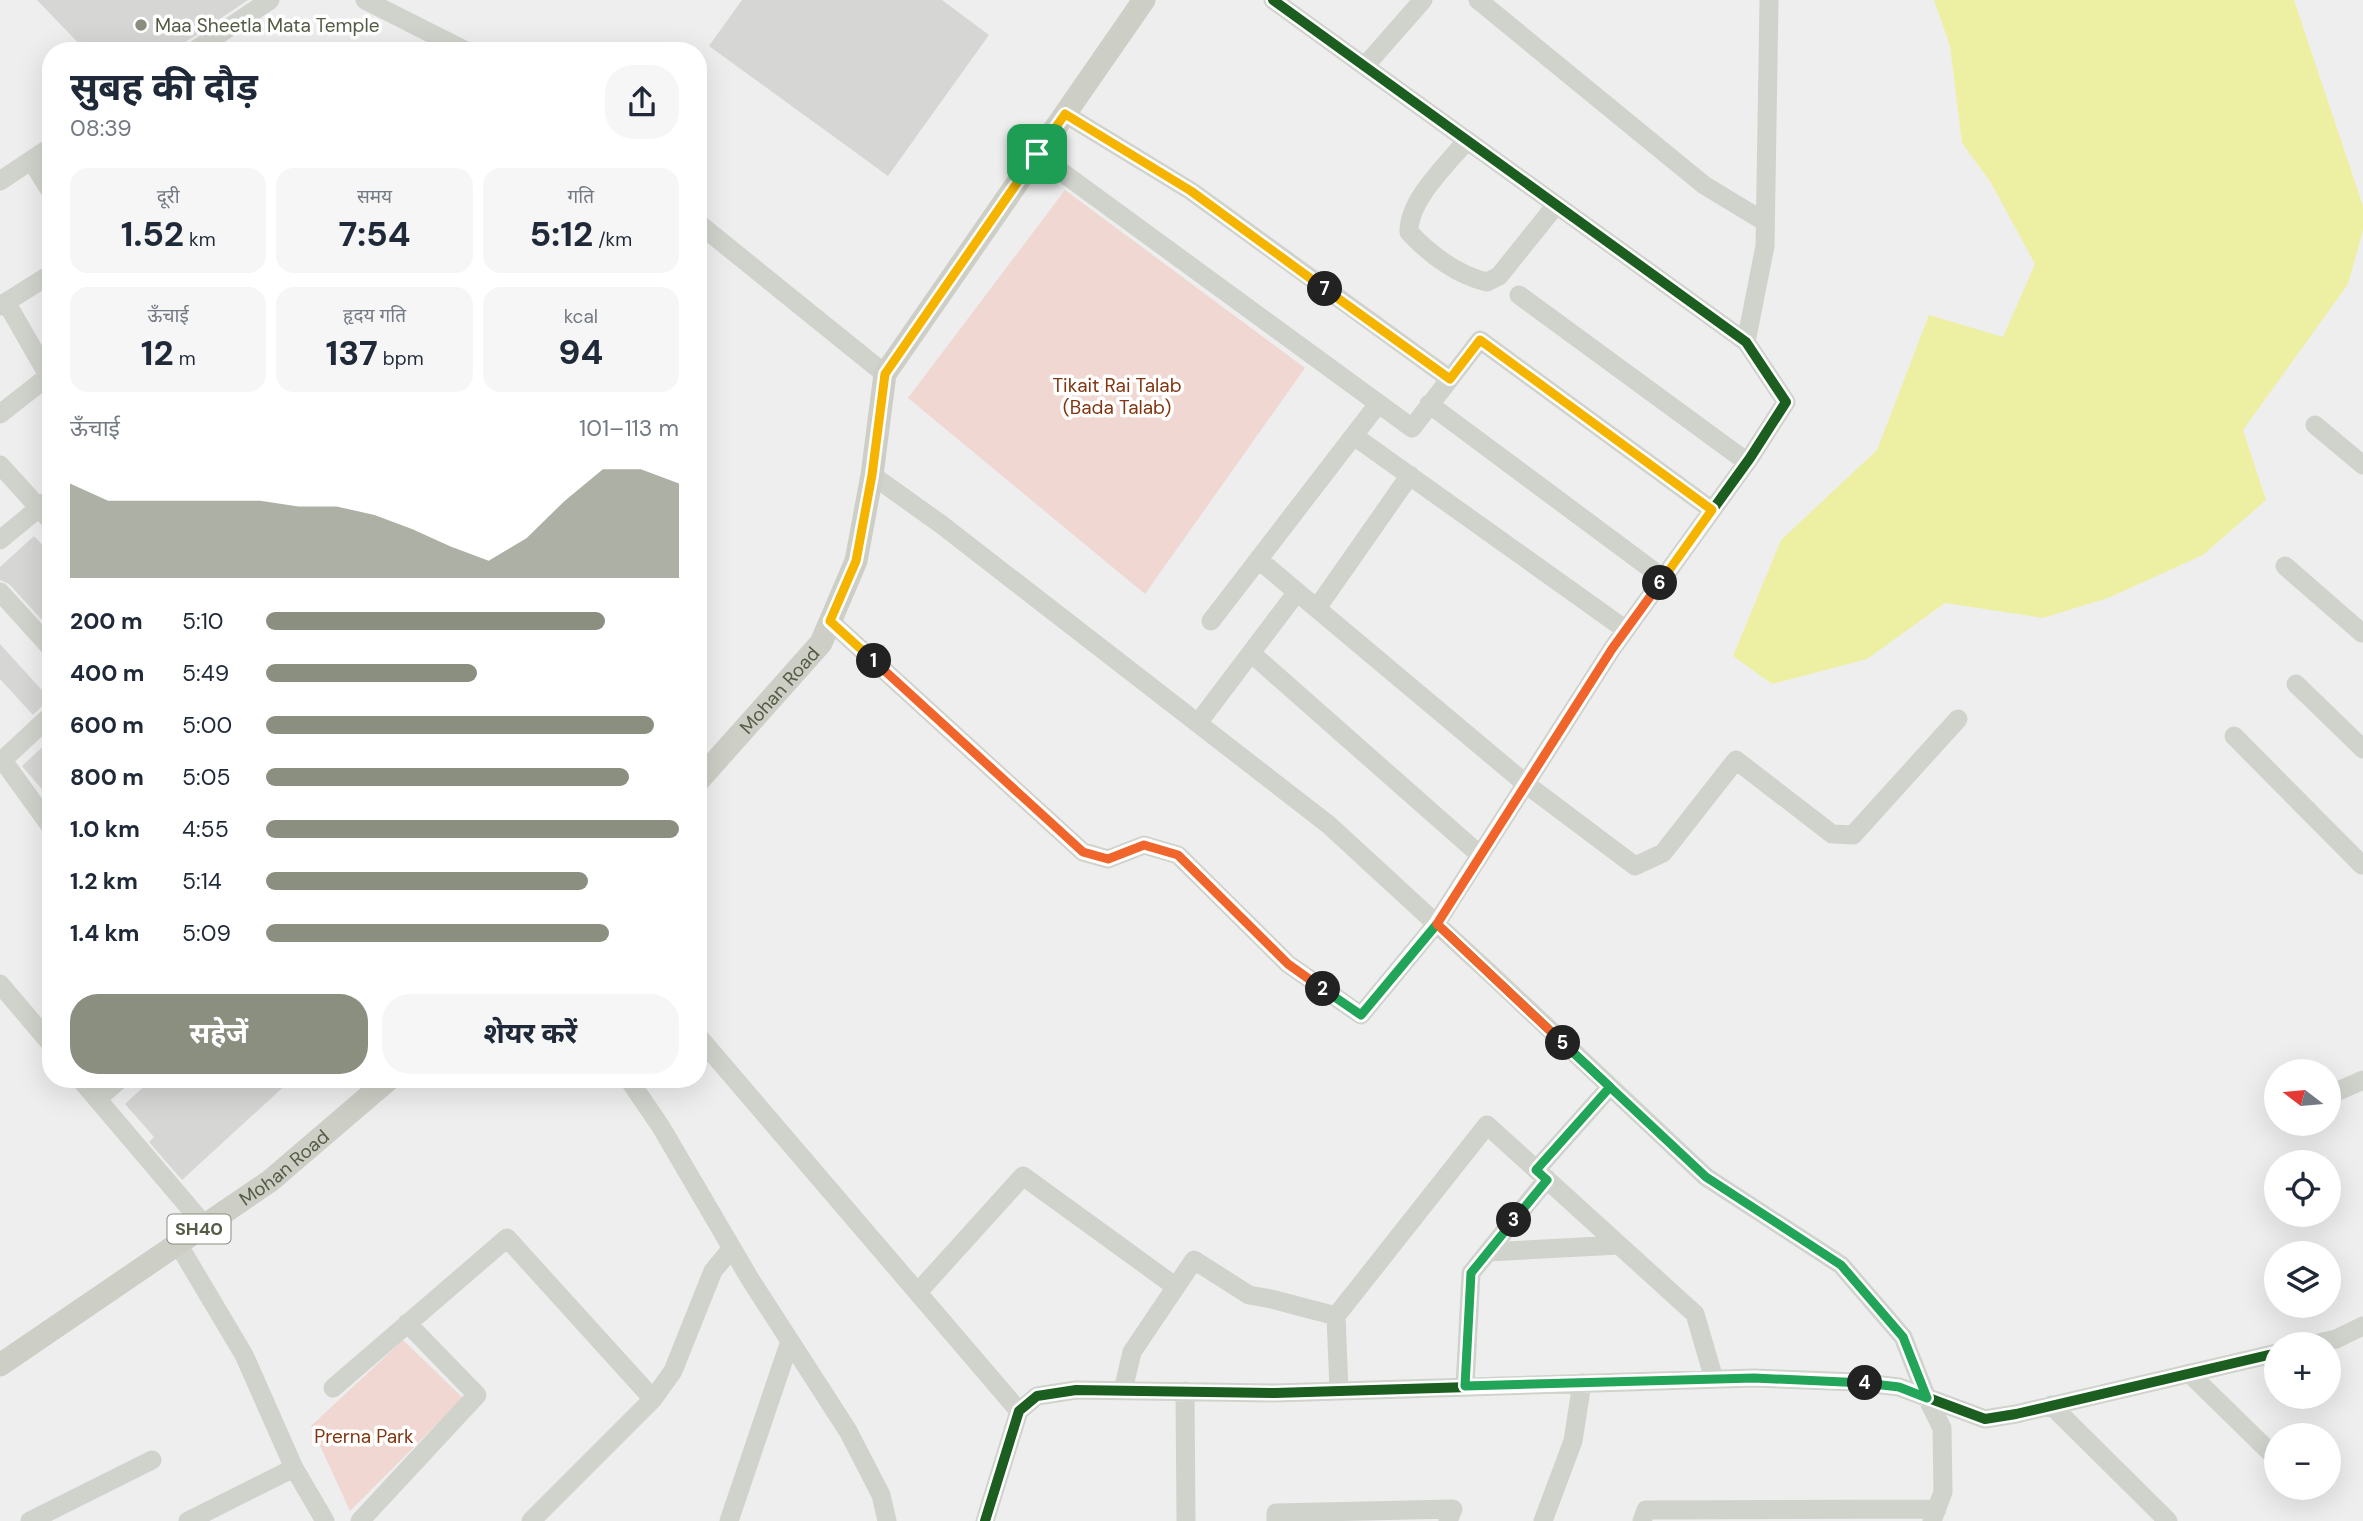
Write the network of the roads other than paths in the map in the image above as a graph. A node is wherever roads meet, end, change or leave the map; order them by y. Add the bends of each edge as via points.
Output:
1 (270, 0) edge
2 (365, 0) edge
3 (1144, 0) edge
4 (1273, 0) edge
5 (1423, 0) edge
6 (1478, 0) edge
7 (1769, 0) edge
8 (391, 6) edge
9 (207, 42) edge
10 (435, 42) edge
11 (1364, 66) junction
12 (1065, 114) junction
13 (1467, 140) junction
14 (42, 153) edge
15 (1037, 154) junction
16 (31, 160) junction
17 (42, 178) edge
18 (0, 181) edge
19 (1556, 205) junction
20 (1765, 222) junction
21 (707, 230) edge
22 (42, 280) edge
23 (1519, 295) dead end
24 (3, 304) edge
25 (1746, 342) junction
26 (42, 362) edge
27 (885, 374) junction
28 (1450, 379) junction
29 (42, 380) edge
30 (1378, 404) junction
31 (1429, 404) junction
32 (0, 414) edge
33 (2315, 425) dead end
34 (1354, 436) junction
35 (1747, 462) junction
36 (0, 465) edge
37 (2363, 465) edge
38 (872, 475) junction
39 (1410, 475) junction
40 (42, 504) edge
41 (1712, 510) junction
42 (42, 512) edge
43 (0, 540) edge
44 (1259, 560) junction
45 (2285, 566) dead end
46 (1663, 578) junction
47 (0, 592) edge
48 (1297, 592) junction
49 (1317, 608) junction
50 (830, 621) junction
51 (1212, 621) dead end
52 (1626, 630) junction
53 (2363, 632) edge
54 (42, 638) edge
55 (1251, 653) junction
56 (2296, 684) dead end
57 (1958, 719) dead end
58 (1198, 723) junction
59 (42, 725) edge
60 (2234, 736) dead end
61 (2363, 749) edge
62 (707, 767) edge
63 (1526, 784) junction
64 (42, 815) edge
65 (1480, 855) junction
66 (2363, 863) edge
67 (1437, 924) junction
68 (0, 984) edge
69 (42, 1026) edge
70 (707, 1046) edge
71 (2363, 1080) edge
72 (1610, 1087) junction
73 (88, 1088) edge
74 (110, 1088) edge
75 (379, 1088) edge
76 (634, 1088) edge
77 (2342, 1089) edge
78 (97, 1099) junction
79 (1541, 1175) junction
80 (205, 1226) junction
81 (178, 1244) junction
82 (1619, 1245) junction
83 (732, 1248) junction
84 (1488, 1252) junction
85 (1176, 1287) junction
86 (918, 1292) junction
87 (1336, 1316) junction
88 (407, 1323) junction
89 (2363, 1326) edge
90 (2341, 1337) edge
91 (790, 1341) junction
92 (2264, 1356) edge
93 (0, 1365) edge
94 (2189, 1373) junction
95 (1714, 1379) junction
96 (1582, 1382) junction
97 (1465, 1386) junction
98 (333, 1388) dead end
99 (1123, 1390) junction
100 (1339, 1390) junction
101 (1185, 1391) junction
102 (1927, 1398) junction
103 (653, 1399) junction
104 (2051, 1405) junction
105 (1019, 1411) junction
106 (2264, 1446) edge
107 (152, 1460) dead end
108 (294, 1468) junction
109 (1735, 1515) edge
110 (1824, 1515) edge
111 (1934, 1515) edge
112 (1366, 1516) edge
113 (30, 1521) edge
114 (188, 1521) edge
115 (325, 1521) edge
116 (360, 1521) edge
117 (531, 1521) edge
118 (729, 1521) edge
119 (887, 1521) edge
120 (985, 1521) edge
121 (1186, 1521) edge
122 (1276, 1521) edge
123 (1448, 1521) edge
124 (1543, 1521) edge
125 (1642, 1521) edge
126 (2168, 1521) edge

1 - 9 street
2 - 8 street
3 - 12 main road, Mohan Road
4 - 11 street
5 - 11 street
6 - 20 street via 1704,185
7 - 20 street
8 - 10 street
11 - 13 street
12 - 15 main road, Mohan Road
12 - 28 street via 1191,191
13 - 19 street
13 - 19 street via 1409,219 1409,232 1460,273 1487,282 1499,276
14 - 16 street
15 - 27 main road, Mohan Road
15 - 30 street
16 - 17 street
16 - 18 street
19 - 25 street
20 - 25 street via 1765,246
21 - 27 street
22 - 24 street
23 - 35 street
24 - 26 street
25 - 35 street via 1786,402
27 - 38 main road, Mohan Road
28 - 31 street
28 - 41 street via 1480,340
29 - 32 street
30 - 31 street via 1412,428
30 - 34 street
31 - 46 street
33 - 37 street
34 - 39 street
34 - 44 street
35 - 41 street
36 - 40 street
38 - 50 main road, Mohan Road via 856,561
38 - 58 street
39 - 49 street
39 - 52 street
41 - 46 street
42 - 43 street
44 - 48 street
44 - 51 street
45 - 53 street
46 - 52 street
47 - 54 street
48 - 49 street
48 - 55 street
49 - 63 street
50 - 62 main road, Mohan Road via 821,643
50 - 67 street via 1083,852 1108,859 1144,845 1178,855 1288,964 1361,1015
52 - 63 street
55 - 58 street
55 - 65 street
56 - 61 street
57 - 63 street via 1853,835 1832,834 1736,760 1663,853 1635,866
58 - 67 street via 1329,825
59 - 64 street via 5,760
60 - 66 street
63 - 65 street
65 - 67 street
67 - 72 street
68 - 69 street
70 - 86 street
71 - 77 street
72 - 79 street
72 - 102 street via 1706,1177 1841,1265 1903,1337
73 - 78 street
74 - 78 street
75 - 80 main road, Mohan Road / SH40 via 270,1181
76 - 83 street
78 - 80 street
79 - 82 street
79 - 84 street
79 - 87 street via 1487,1125
80 - 81 main road, Mohan Road / SH40
81 - 93 main road, Mohan Road / SH40
81 - 108 street via 244,1355
82 - 84 street
82 - 95 street via 1695,1314
83 - 91 street
83 - 103 street via 713,1271 673,1371
84 - 97 street via 1471,1273
85 - 86 street via 1023,1176
85 - 87 street via 1194,1260 1249,1295
85 - 99 street via 1132,1352
86 - 105 street
87 - 100 street
88 - 98 street
88 - 103 street via 507,1238
88 - 116 street via 477,1395
89 - 90 street
91 - 118 street
91 - 119 street via 848,1431 881,1495
92 - 94 street
94 - 104 street
94 - 106 street
95 - 96 street
95 - 102 street via 1856,1382 1899,1387
96 - 97 street
96 - 124 street via 1573,1441
97 - 100 street
99 - 101 street
99 - 105 street via 1037,1396
100 - 101 street
101 - 121 street
102 - 104 street via 1985,1419
102 - 111 street via 1942,1428 1943,1492
103 - 117 street
104 - 126 street
105 - 120 street
107 - 113 street
108 - 114 street
108 - 115 street
109 - 110 street
109 - 125 street via 1646,1510
110 - 111 street
112 - 122 street via 1276,1513
112 - 123 street via 1453,1509

